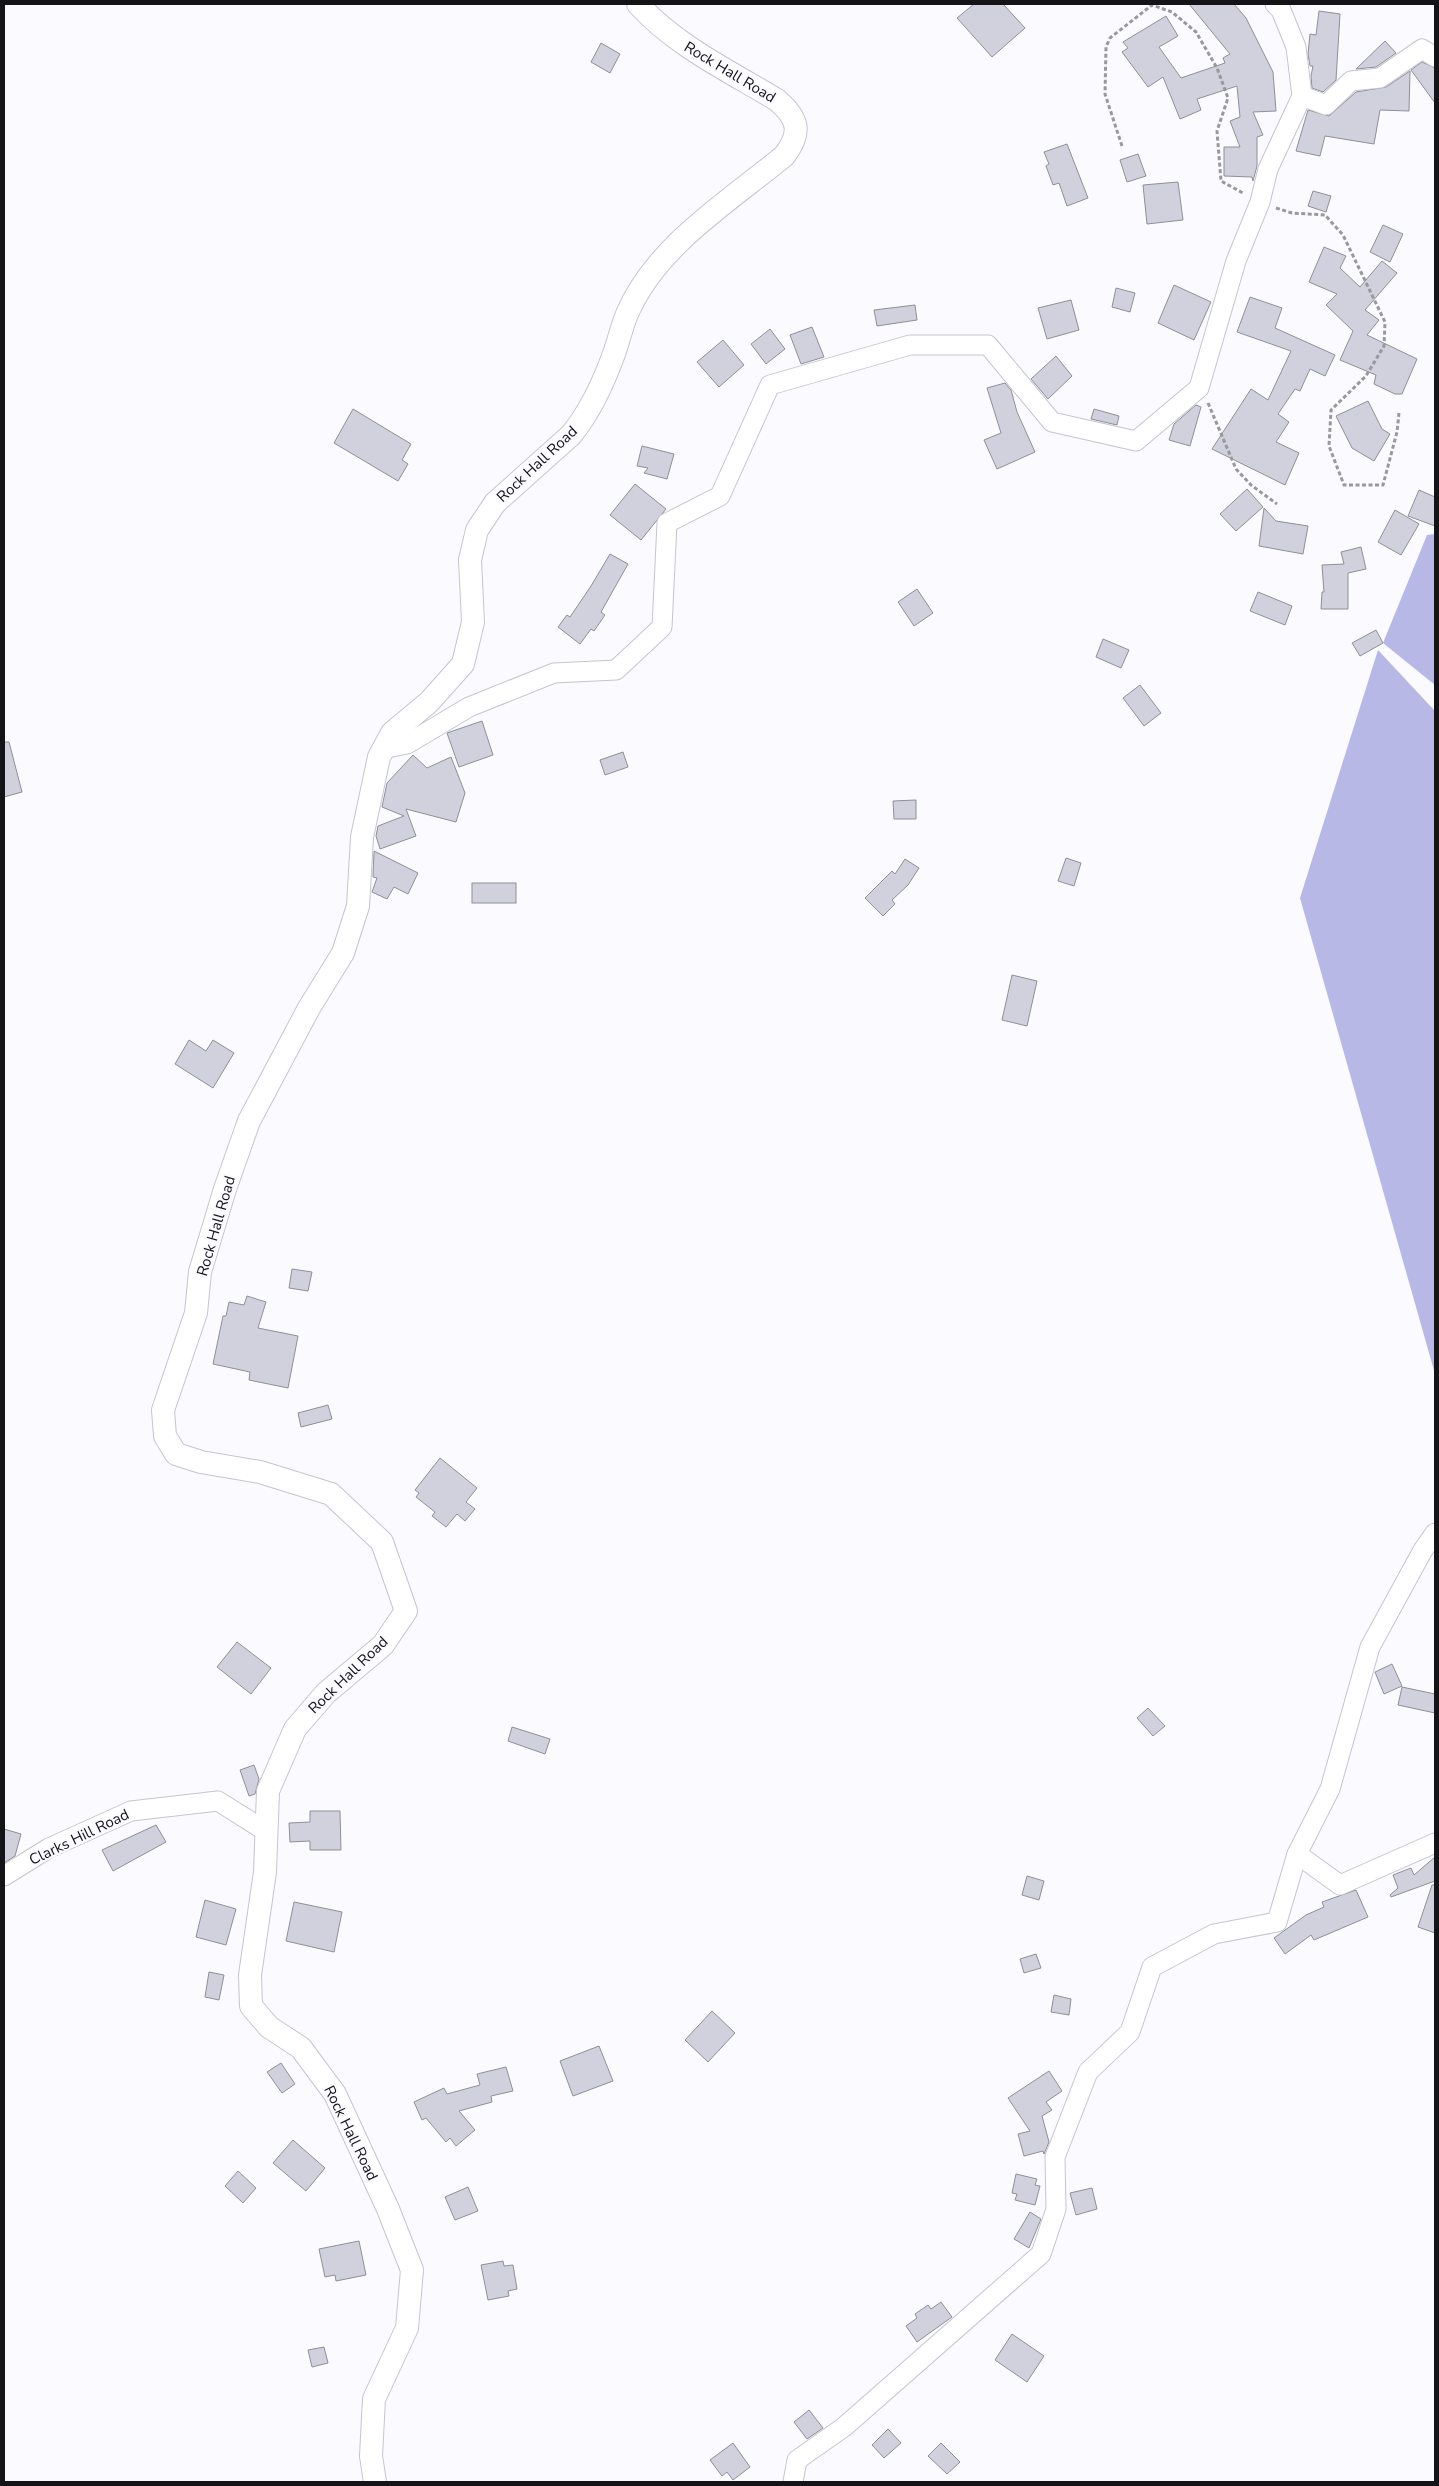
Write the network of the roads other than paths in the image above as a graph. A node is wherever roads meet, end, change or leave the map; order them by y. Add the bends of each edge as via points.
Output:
1 (638, 4) edge
2 (1275, 4) edge
3 (1435, 57) edge
4 (1302, 96) junction
5 (379, 757) junction
6 (1435, 1533) edge
7 (267, 1832) junction
8 (1435, 1844) edge
9 (1298, 1854) junction
10 (4, 1876) edge
11 (375, 2482) edge
12 (792, 2482) edge

1 - 5 street, Rock Hall Road via 675,38 790,111 796,127 794,143 784,156 690,233 651,273 627,314 615,352 582,422 495,503 477,530 470,560 473,622 463,664 429,702 392,733
2 - 4 street via 1281,10 1296,47
3 - 4 street via 1422,50 1380,78 1351,82 1326,105
4 - 5 street via 1268,169 1198,388 1136,441 1052,422 988,345 910,344 770,385 720,496 667,522 662,627 636,652 616,670 554,673 470,707 407,744 387,748
5 - 7 street, Rock Hall Road via 362,837 358,906 343,953 249,1121 200,1272 196,1313 163,1410 165,1436 176,1454 201,1462 260,1472 332,1494 382,1542 406,1611 383,1645 326,1693 295,1730 268,1791
6 - 9 street via 1370,1647 1330,1789
7 - 10 street, Clarks Hill Road via 218,1801 131,1811 49,1848
7 - 11 street, Rock Hall Road via 266,1872 250,1975 251,2006 269,2027 301,2048 335,2094 412,2270 407,2328 374,2399 371,2456
8 - 9 street via 1340,1885
9 - 12 street via 1276,1922 1214,1934 1152,1967 1130,2032 1088,2072 1055,2157 1056,2209 1041,2254 844,2427 797,2460

